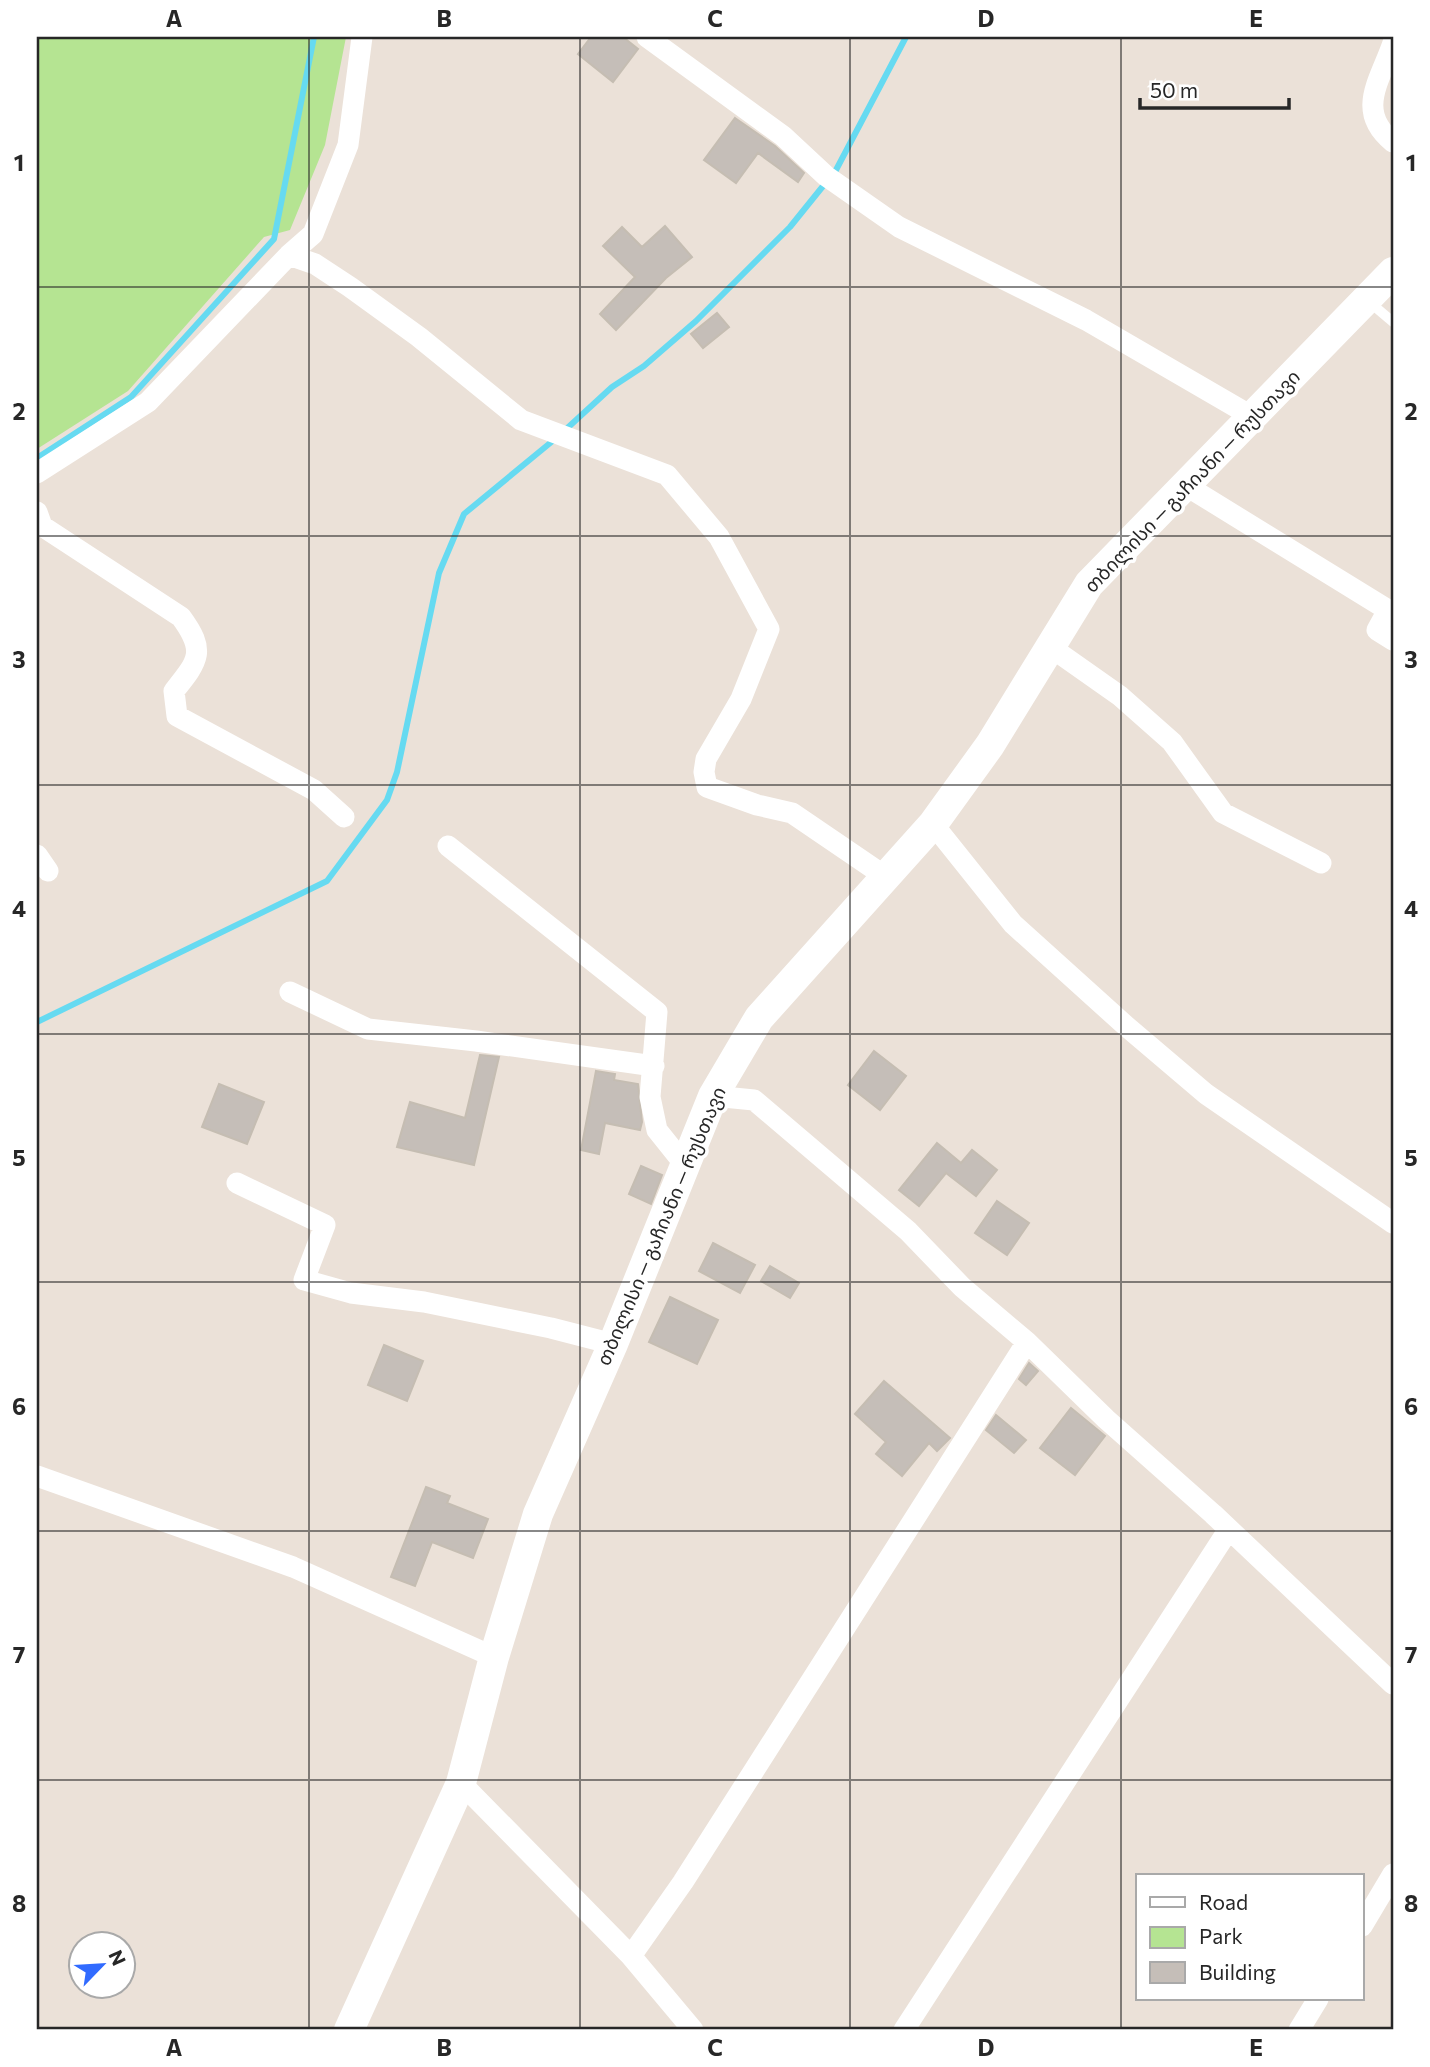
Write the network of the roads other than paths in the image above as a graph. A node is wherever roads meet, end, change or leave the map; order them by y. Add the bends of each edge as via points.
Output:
1 (362, 37) edge
2 (648, 37) edge
3 (1393, 43) edge
4 (1393, 142) edge
5 (289, 255) junction
6 (1393, 272) edge
7 (1367, 300) junction
8 (1393, 322) edge
9 (1253, 417) junction
10 (37, 473) edge
11 (1185, 485) junction
12 (37, 512) edge
13 (1393, 640) edge
14 (1049, 646) junction
15 (344, 817) dead end
16 (933, 824) junction
17 (448, 846) dead end
18 (1321, 863) dead end
19 (886, 877) junction
20 (290, 992) dead end
21 (654, 1066) junction
22 (713, 1096) junction
23 (685, 1166) junction
24 (237, 1183) dead end
25 (1393, 1223) edge
26 (1027, 1342) junction
27 (613, 1344) junction
28 (37, 1476) edge
29 (1229, 1529) junction
30 (494, 1657) junction
31 (1393, 1684) edge
32 (461, 1783) junction
33 (1393, 1874) edge
34 (1364, 1923) edge
35 (631, 1956) junction
36 (1317, 2000) edge
37 (356, 2018) edge
38 (343, 2030) edge
39 (693, 2030) edge
40 (904, 2030) edge
41 (1299, 2030) edge

1 - 5 street via 348,145 313,234
2 - 9 street via 783,136 826,176 900,227 1086,320
3 - 4 street via 1371,100 1377,129
5 - 10 street via 148,402
5 - 19 street via 315,264 350,287 521,420 667,475 719,537 769,629 741,699 706,759 707,787 792,813
6 - 7 main road, თბილისი — გაჩიანი — რუსთავი
7 - 8 lane
7 - 9 main road, თბილისი — გაჩიანი — რუსთავი
9 - 11 main road, თბილისი — გაჩიანი — რუსთავი
11 - 13 street via 1388,610 1377,630
11 - 14 main road, თბილისი — გაჩიანი — რუსთავი via 1088,584
12 - 15 street via 42,526 181,617 197,639 196,663 174,691 177,716 314,790
14 - 16 main road, თბილისი — გაჩიანი — რუსთავი via 990,746
14 - 18 street via 1120,696 1172,742 1223,813
16 - 19 main road, თბილისი — გაჩიანი — რუსთავი
16 - 25 street via 1013,924 1126,1026 1206,1094
17 - 21 street via 657,1012
19 - 22 main road, თბილისი — გაჩიანი — რუსთავი via 759,1018
20 - 21 street via 368,1029
21 - 23 street via 650,1097 657,1130
22 - 23 main road, თბილისი — გაჩიანი — რუსთავი
22 - 26 street via 754,1100 908,1231 962,1287
23 - 27 main road, თბილისი — გაჩიანი — რუსთავი
24 - 27 street via 325,1225 304,1280
26 - 29 street
26 - 35 street via 683,1882
27 - 30 main road, თბილისი — გაჩიანი — რუსთავი via 538,1514
28 - 30 street via 293,1567
29 - 31 street
29 - 40 street
30 - 32 main road, თბილისი — გაჩიანი — რუსთავი
32 - 35 street
32 - 37 main road, თბილისი — გაჩიანი — რუსთავი
33 - 34 street
35 - 39 street
36 - 41 street
37 - 38 main road, თბილისი — გაჩიანი — რუსთავი

